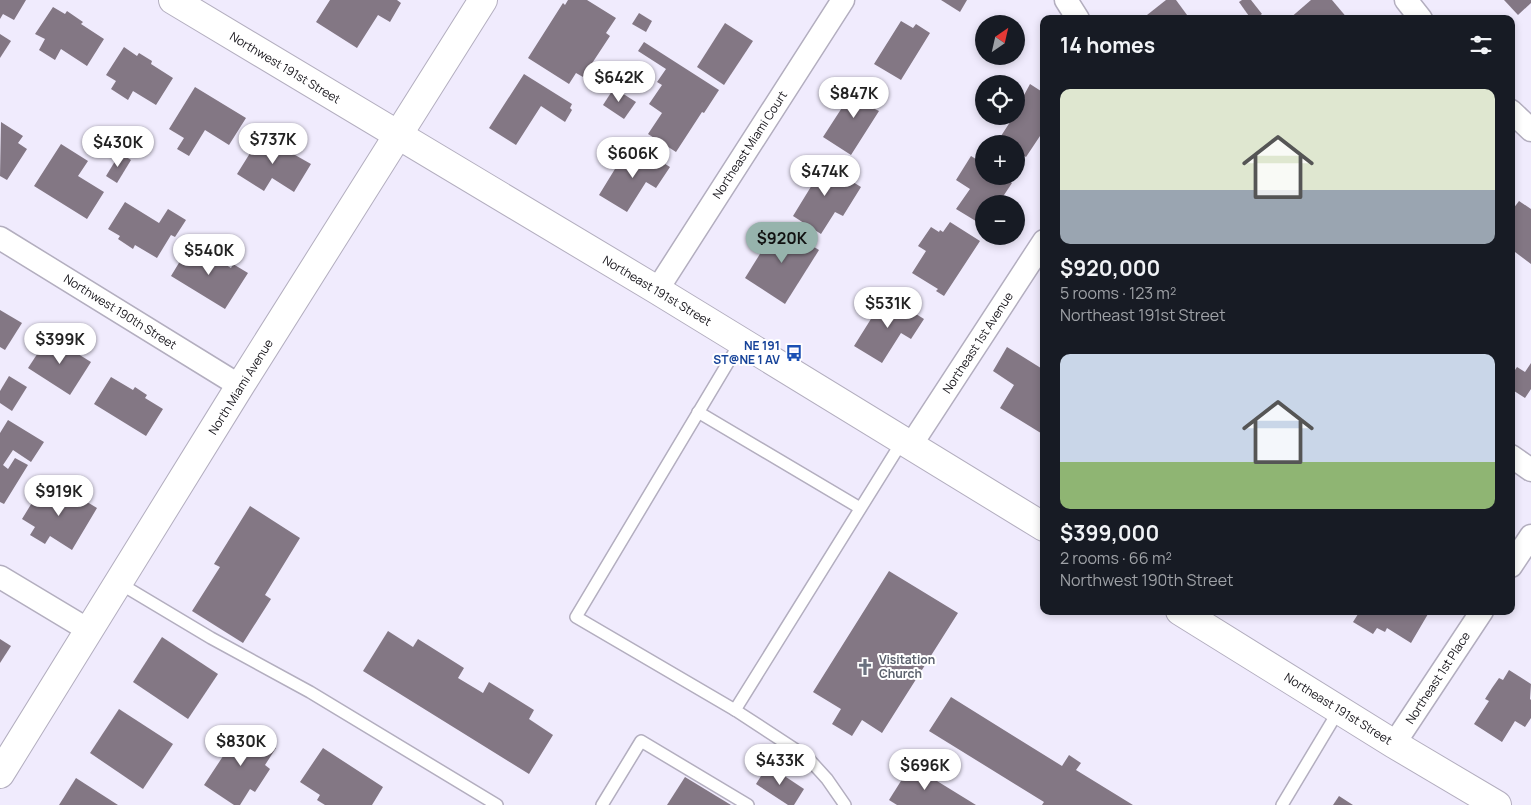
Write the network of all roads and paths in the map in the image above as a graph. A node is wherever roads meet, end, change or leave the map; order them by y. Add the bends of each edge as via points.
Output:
1 (174, 0) edge
2 (483, 0) edge
3 (843, 0) edge
4 (1066, 0) edge
5 (1406, 0) edge
6 (1075, 15) edge
7 (1418, 15) edge
8 (1515, 115) edge
9 (1531, 130) edge
10 (397, 136) junction
11 (0, 238) edge
12 (1040, 247) edge
13 (656, 290) junction
14 (741, 341) junction
15 (240, 386) junction
16 (698, 412) junction
17 (907, 442) junction
18 (1515, 459) edge
19 (1531, 470) edge
20 (860, 508) junction
21 (1040, 525) edge
22 (1531, 536) edge
23 (1515, 560) edge
24 (0, 577) edge
25 (120, 583) junction
26 (1186, 615) edge
27 (1479, 615) edge
28 (90, 630) junction
29 (735, 710) junction
30 (1339, 710) junction
31 (1394, 744) junction
32 (0, 774) edge
33 (497, 805) edge
34 (602, 805) edge
35 (748, 805) edge
36 (845, 805) edge
37 (1282, 805) edge
38 (1497, 805) edge

1 - 10 street, Northwest 191st Street
2 - 10 street, North Miami Avenue
3 - 13 street, Northeast Miami Court
4 - 6 street
5 - 7 street
8 - 9 street
10 - 13 street, Northeast 191st Street
10 - 15 street, North Miami Avenue
11 - 15 street, Northwest 190th Street
12 - 17 street, Northeast 1st Avenue
13 - 14 street, Northeast 191st Street
14 - 16 lane
14 - 17 street, Northeast 191st Street
15 - 25 street, North Miami Avenue
16 - 20 lane
16 - 29 lane via 576,617
17 - 20 lane
17 - 21 street, Northeast 191st Street
18 - 19 street
20 - 29 lane
22 - 23 street
24 - 28 street
25 - 28 street, North Miami Avenue
25 - 33 lane
26 - 30 street, Northeast 191st Street
27 - 31 street, Northeast 1st Place
28 - 32 street, North Miami Avenue
29 - 36 lane via 807,757
30 - 31 street, Northeast 191st Street
30 - 37 lane
31 - 38 street, Northeast 191st Street
34 - 35 lane via 641,741

